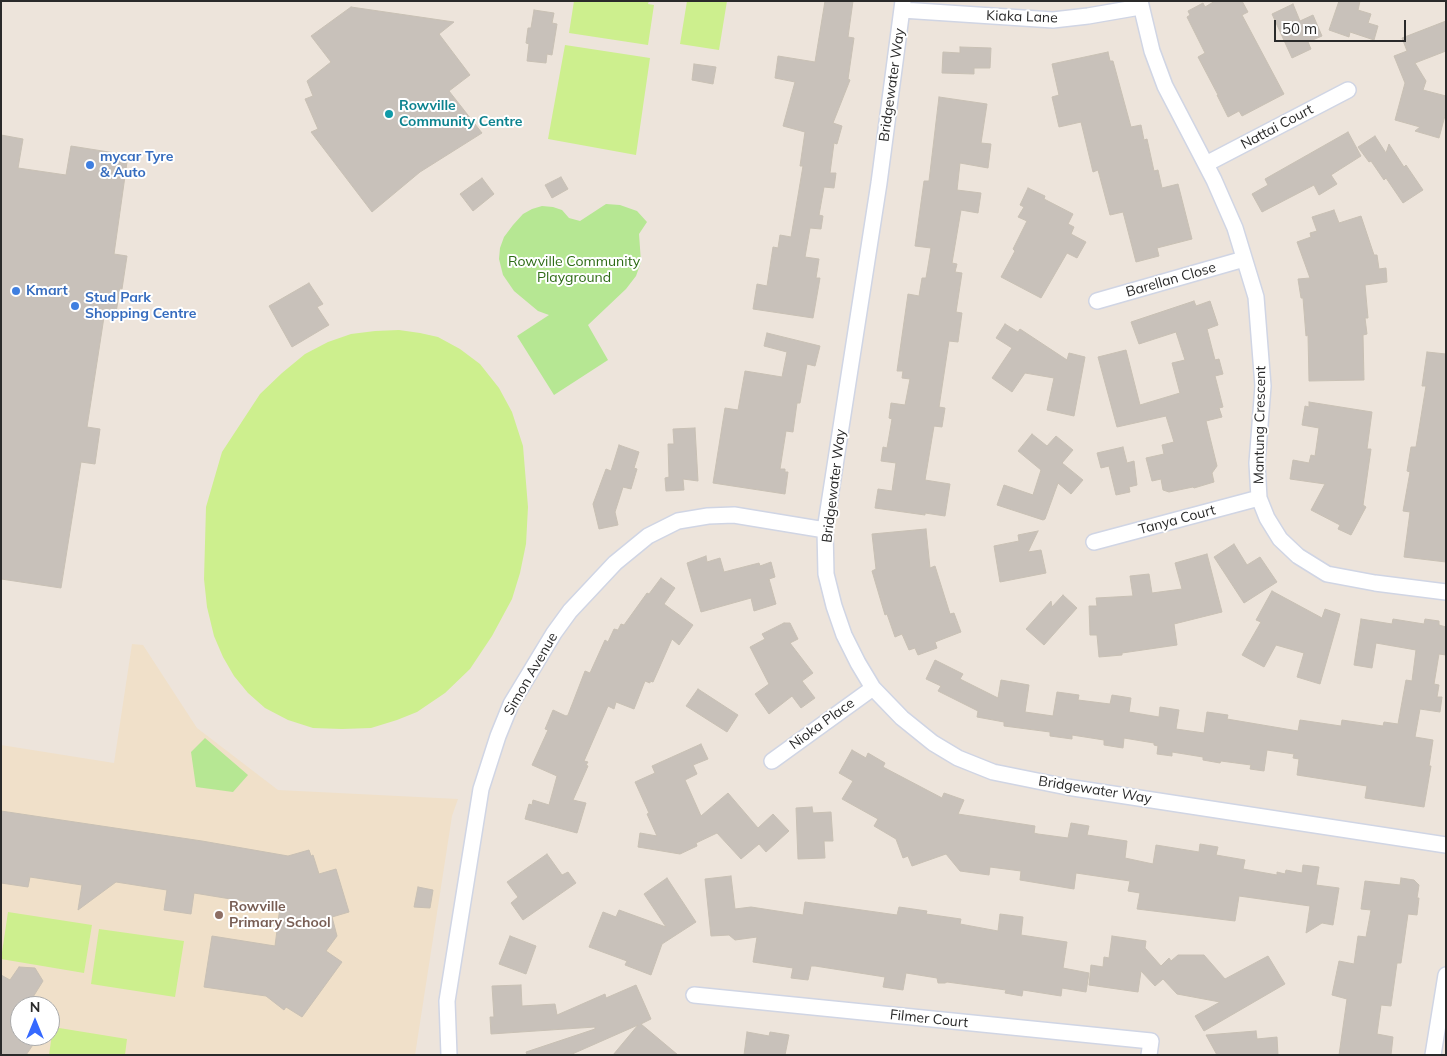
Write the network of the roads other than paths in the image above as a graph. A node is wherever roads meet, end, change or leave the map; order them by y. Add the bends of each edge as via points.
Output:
1 (1140, 4) edge
2 (903, 6) edge
3 (1348, 90) dead end
4 (1206, 164) junction
5 (1244, 259) junction
6 (1098, 301) dead end
7 (1259, 498) junction
8 (825, 530) junction
9 (1094, 542) dead end
10 (1446, 592) edge
11 (873, 688) junction
12 (772, 761) dead end
13 (1446, 845) edge
14 (1446, 975) edge
15 (694, 995) dead end
16 (449, 1055) edge
17 (1149, 1055) edge
18 (1433, 1055) edge

1 - 2 street, Kiaka Lane via 1053,20
1 - 4 street, Mantung Crescent via 1165,86
2 - 8 street, Bridgewater Way
3 - 4 street, Nattai Court
4 - 5 street, Mantung Crescent via 1235,228
5 - 6 street, Barellan Close
5 - 7 street, Mantung Crescent via 1256,297 1262,363 1257,463
7 - 9 street, Tanya Court
7 - 10 street, Mantung Crescent via 1280,539 1298,556 1327,574
8 - 11 street, Bridgewater Way via 826,574 834,606 844,635
8 - 16 street, Simon Avenue via 734,516 678,521 648,536 615,563 570,610 554,632 511,704 481,789 446,1001
11 - 12 street, Nioka Place
11 - 13 street, Bridgewater Way via 902,718 933,743 958,758 993,772
14 - 18 street
15 - 17 street, Filmer Court via 1151,1041

